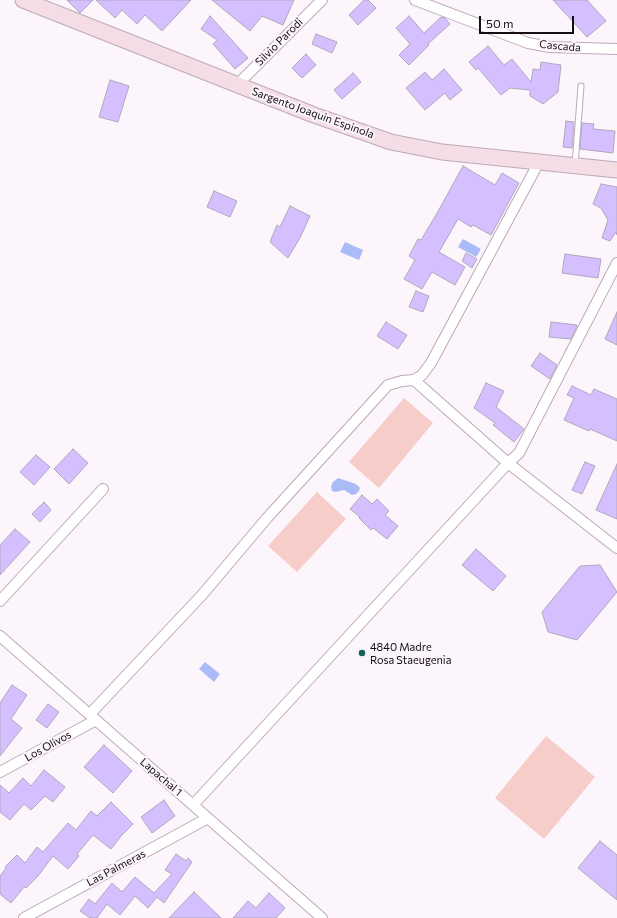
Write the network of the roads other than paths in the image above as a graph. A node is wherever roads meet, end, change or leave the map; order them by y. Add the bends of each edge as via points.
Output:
1 (24, 0) edge
2 (322, 0) edge
3 (415, 0) edge
4 (617, 49) edge
5 (237, 85) junction
6 (581, 86) dead end
7 (539, 162) junction
8 (575, 166) junction
9 (617, 170) edge
10 (617, 263) edge
11 (414, 380) junction
12 (508, 463) junction
13 (103, 489) dead end
14 (616, 546) edge
15 (0, 601) edge
16 (0, 636) edge
17 (93, 717) junction
18 (0, 772) edge
19 (193, 805) junction
20 (208, 818) junction
21 (317, 917) edge
22 (24, 918) edge

1 - 5 street, Sargento Joaquin Espinola
2 - 5 street, Silvio Parodi
3 - 4 street, Cascada via 528,42 550,46
5 - 7 street, Sargento Joaquin Espinola via 391,142 442,152
6 - 8 lane
7 - 8 street, Sargento Joaquin Espinola
7 - 11 street via 431,363 422,376
8 - 9 street, Sargento Joaquin Espinola
10 - 12 street via 520,454
11 - 12 street
11 - 17 street, Los Olivos via 388,385 267,518 202,596
12 - 14 street
12 - 19 street
13 - 15 street
16 - 17 street, Lapachal 1
17 - 18 street, Los Olivos
17 - 19 street, Lapachal 1
19 - 20 street, Lapachal 1
20 - 21 street, Lapachal 1
20 - 22 street, Las Palmeras

